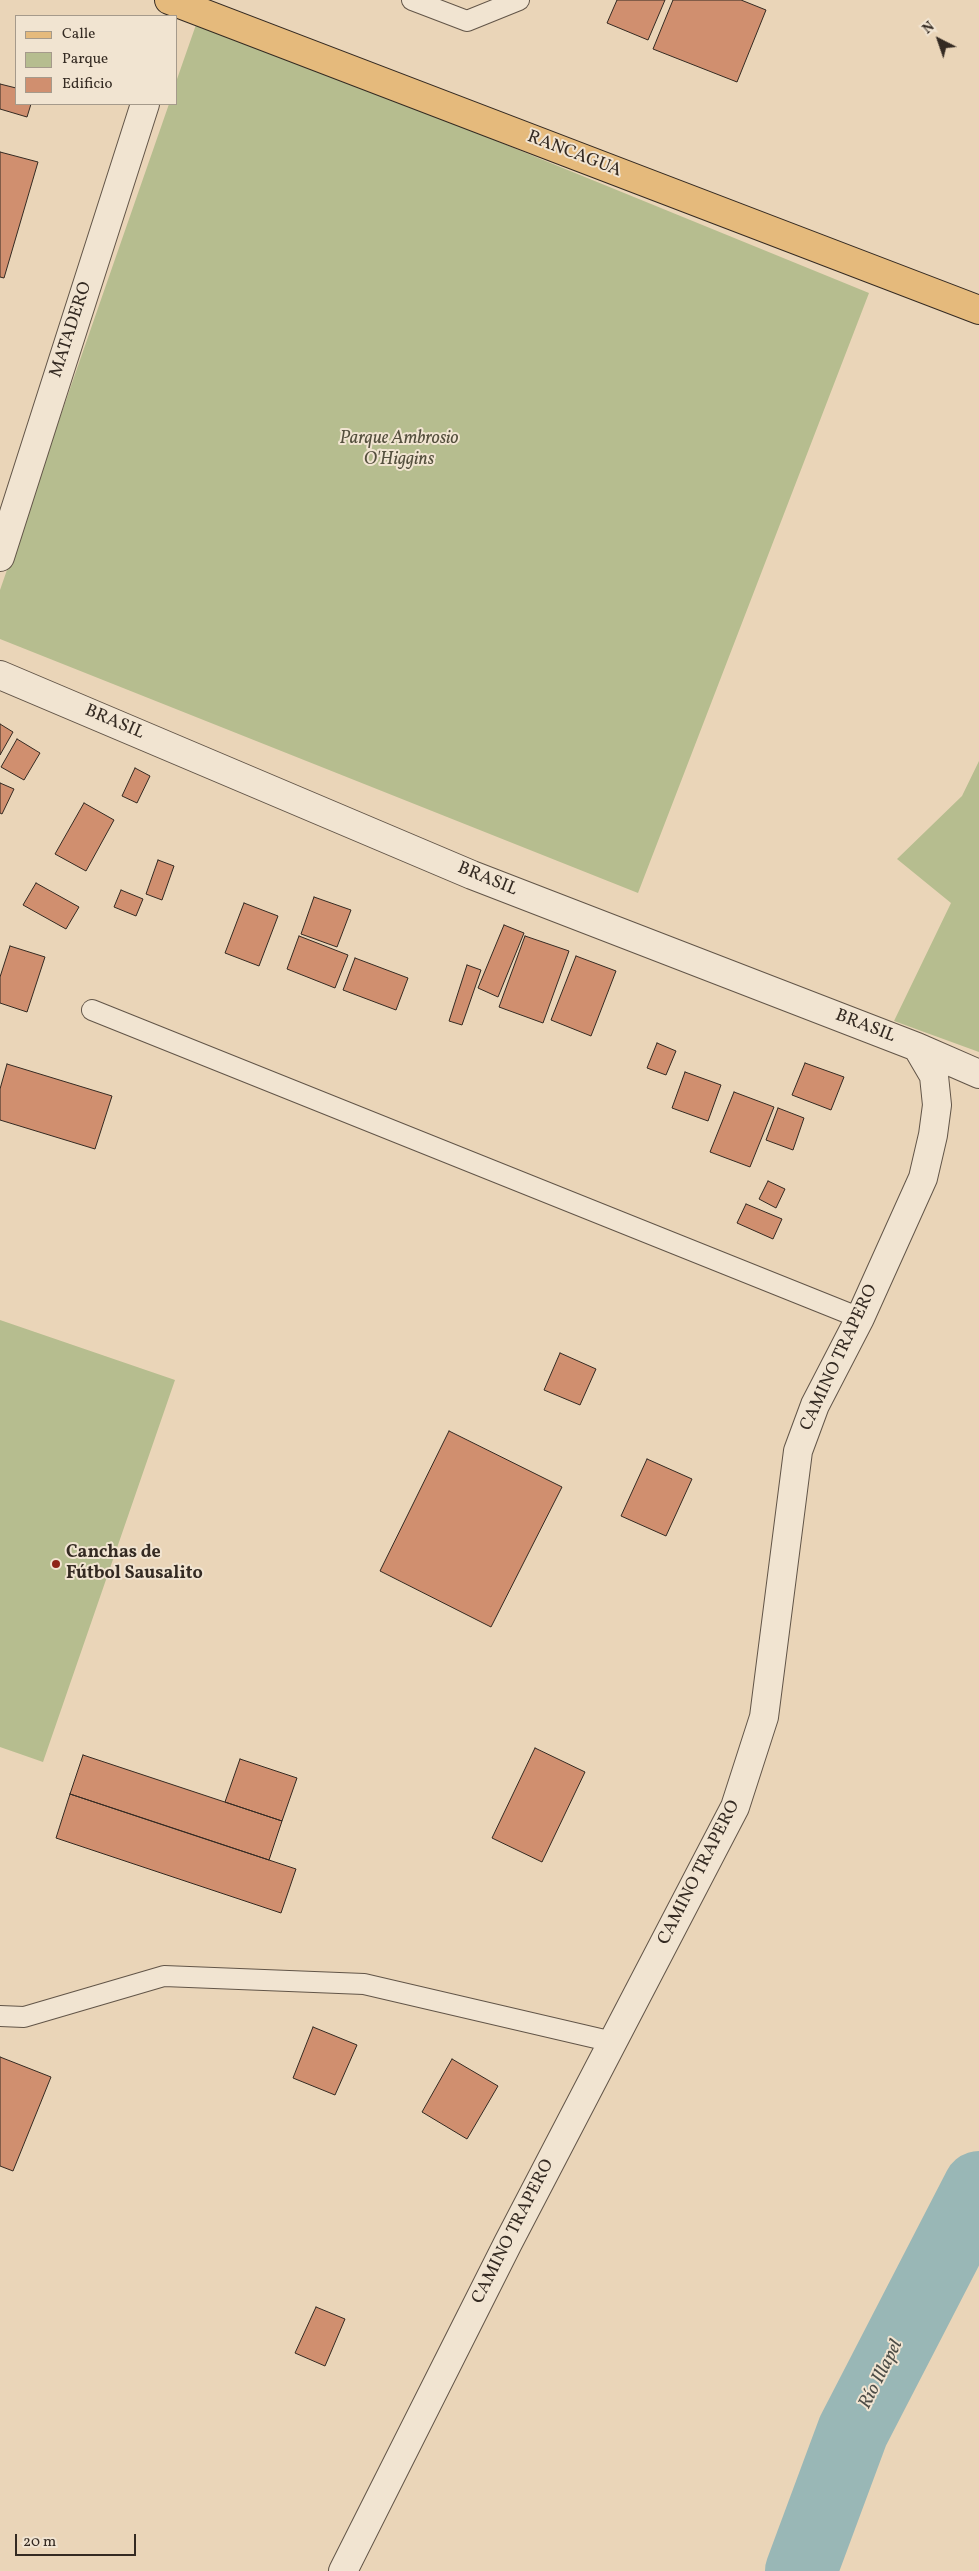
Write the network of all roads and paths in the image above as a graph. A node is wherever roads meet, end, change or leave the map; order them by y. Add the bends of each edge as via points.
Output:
1 (412, 0) edge
2 (519, 0) edge
3 (173, 6) edge
4 (145, 105) edge
5 (979, 310) edge
6 (0, 557) edge
7 (0, 674) edge
8 (92, 1010) dead end
9 (918, 1047) junction
10 (979, 1074) edge
11 (860, 1318) junction
12 (0, 2016) edge
13 (613, 2042) junction
14 (343, 2571) edge

1 - 2 lane via 467,21
3 - 5 main road, RANCAGUA
4 - 6 street, MATADERO
7 - 9 street, BRASIL via 472,875
8 - 11 lane
9 - 10 street, BRASIL
9 - 11 street, CAMINO TRAPERO via 934,1076 937,1105 933,1136 923,1178
11 - 13 street, CAMINO TRAPERO via 815,1404 798,1451 764,1717 735,1807
12 - 13 lane via 24,2018 164,1976 345,1983 364,1984
13 - 14 street, CAMINO TRAPERO

